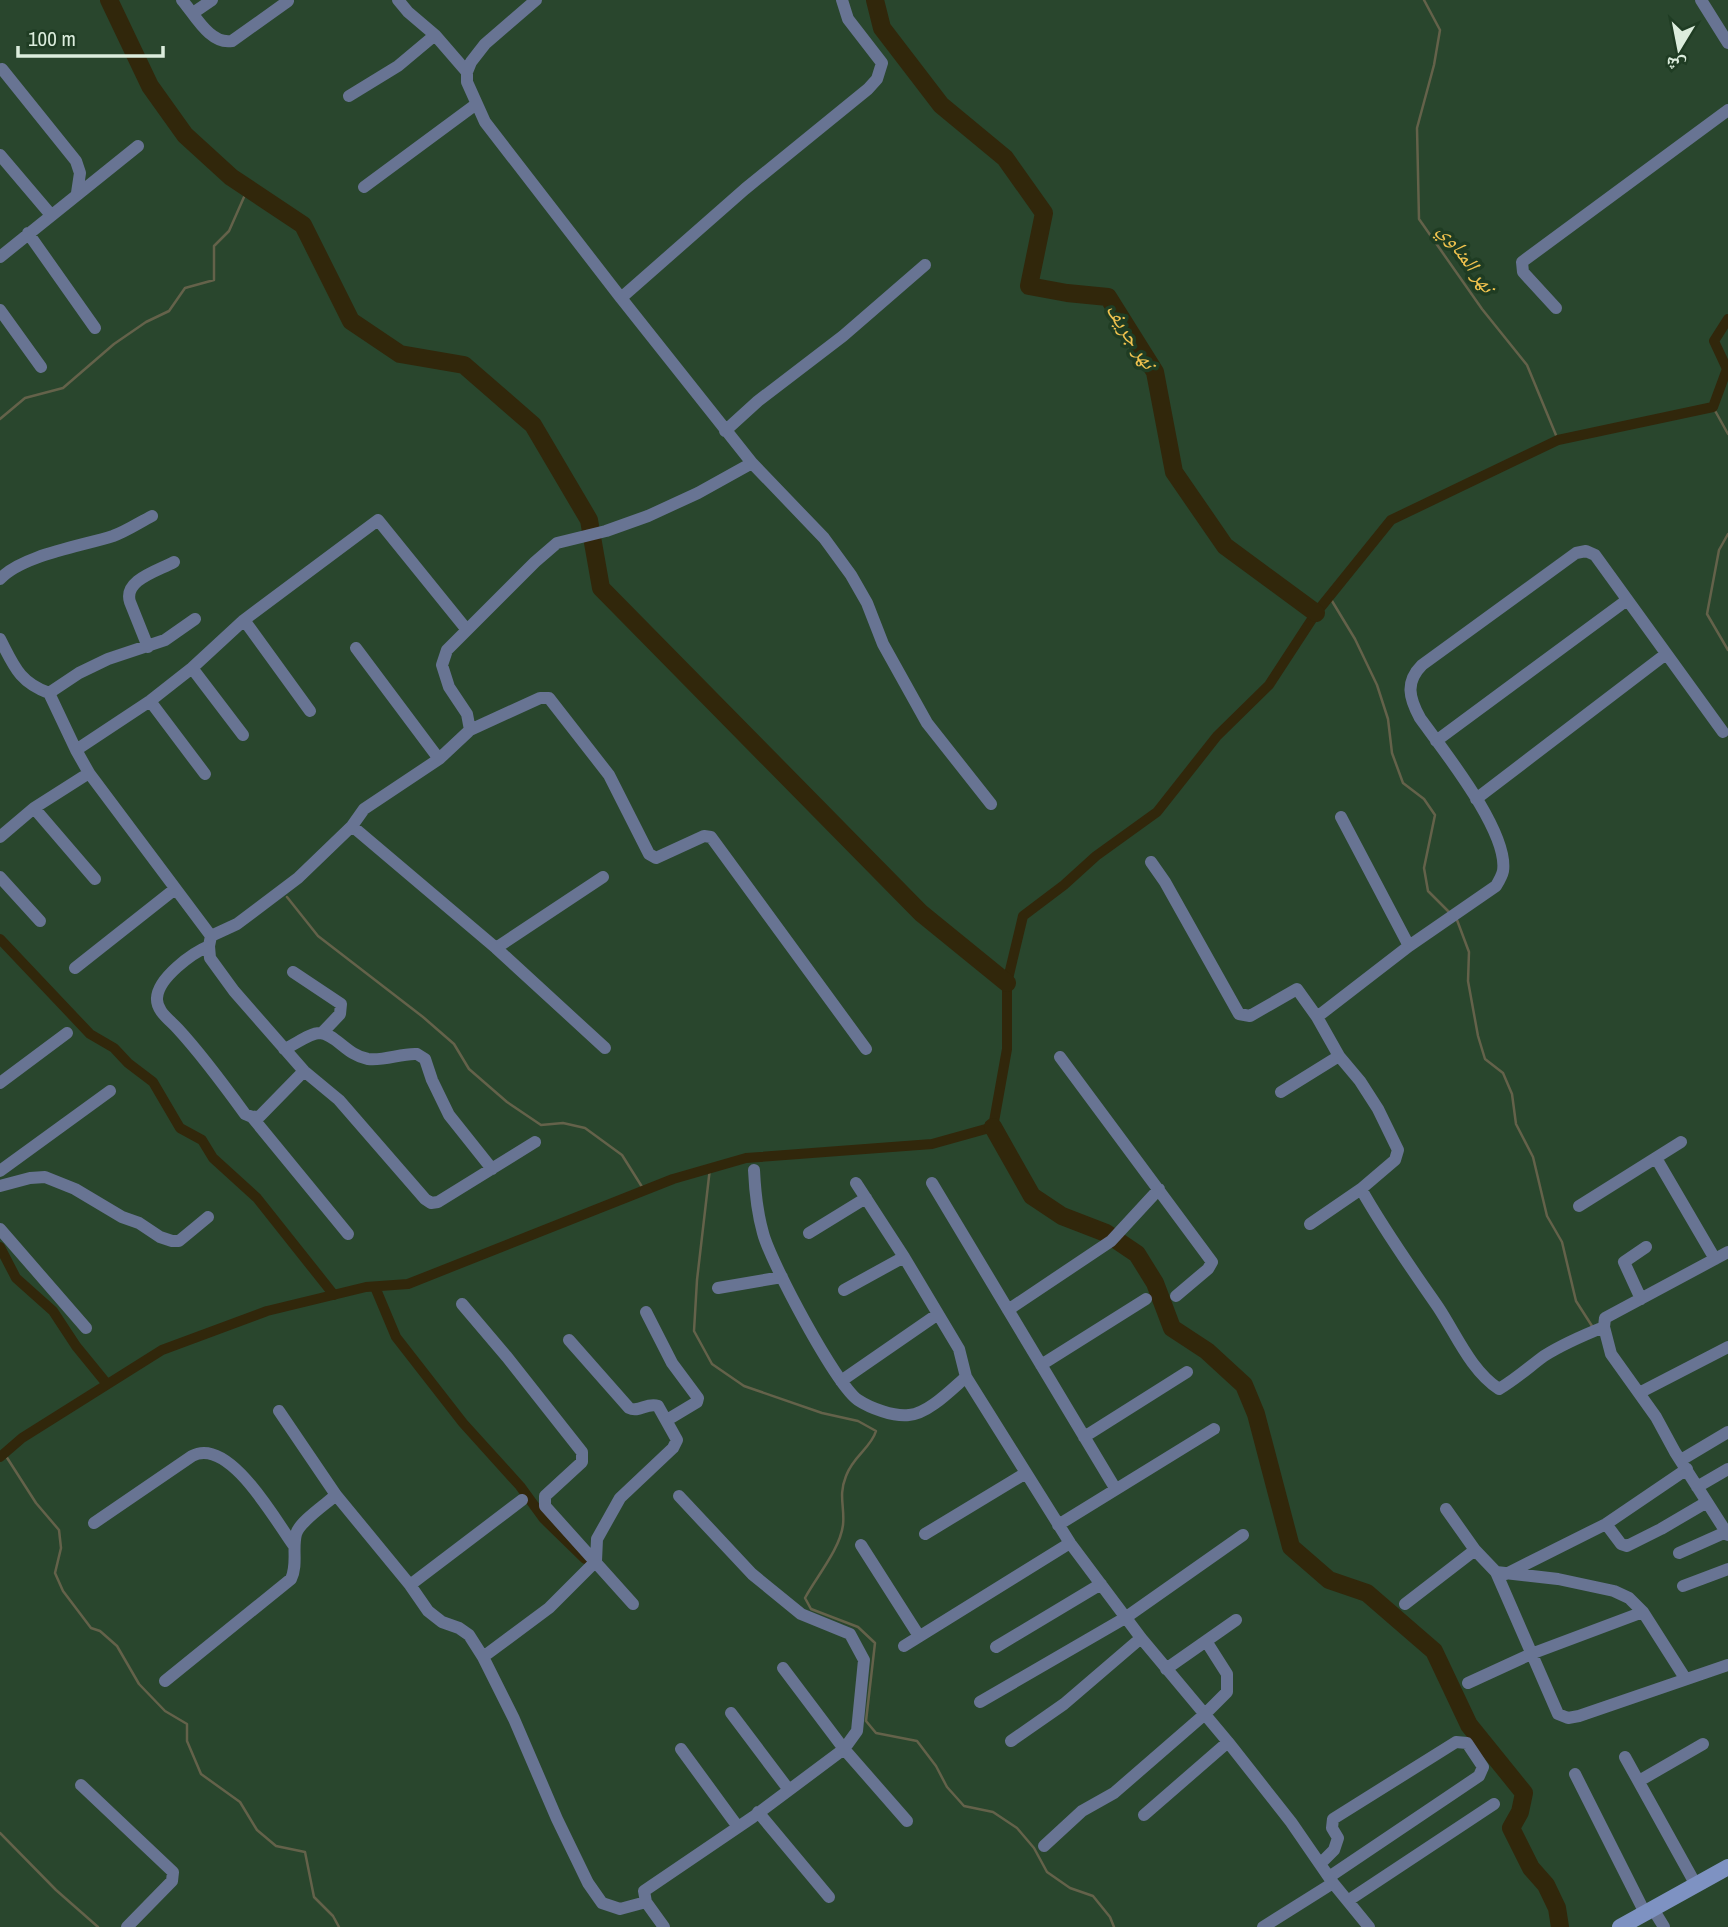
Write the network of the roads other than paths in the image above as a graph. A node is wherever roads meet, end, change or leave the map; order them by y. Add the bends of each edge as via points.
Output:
1 (183, 0) edge
2 (212, 0) edge
3 (398, 0) edge
4 (536, 0) edge
5 (842, 0) edge
6 (1701, 0) edge
7 (288, 1) edge
8 (193, 13) junction
9 (435, 35) junction
10 (1728, 43) edge
11 (2, 69) dead end
12 (467, 72) junction
13 (349, 96) dead end
14 (475, 104) junction
15 (1728, 110) edge
16 (138, 146) dead end
17 (0, 155) edge
18 (364, 187) dead end
19 (77, 193) junction
20 (51, 215) junction
21 (28, 233) junction
22 (2, 252) edge
23 (925, 265) dead end
24 (621, 298) junction
25 (1556, 308) dead end
26 (0, 310) edge
27 (95, 328) dead end
28 (41, 367) dead end
29 (725, 431) junction
30 (752, 463) junction
31 (152, 516) dead end
32 (174, 562) dead end
33 (0, 579) edge
34 (1627, 600) junction
35 (195, 619) dead end
36 (244, 620) junction
37 (467, 630) junction
38 (0, 639) edge
39 (148, 647) junction
40 (356, 648) dead end
41 (1666, 654) junction
42 (192, 668) junction
43 (50, 694) junction
44 (150, 701) junction
45 (310, 711) dead end
46 (470, 730) junction
47 (1723, 732) dead end
48 (243, 735) dead end
49 (1436, 741) junction
50 (76, 750) junction
51 (439, 759) junction
52 (89, 773) junction
53 (205, 774) dead end
54 (1476, 799) junction
55 (991, 804) dead end
56 (34, 808) junction
57 (1341, 817) dead end
58 (352, 826) junction
59 (0, 836) edge
60 (1151, 862) dead end
61 (0, 877) edge
62 (603, 877) dead end
63 (95, 880) dead end
64 (175, 888) junction
65 (40, 922) dead end
66 (210, 941) junction
67 (1409, 946) junction
68 (496, 948) junction
69 (75, 968) dead end
70 (293, 972) dead end
71 (1317, 1017) junction
72 (322, 1033) junction
73 (67, 1034) dead end
74 (605, 1048) dead end
75 (284, 1049) junction
76 (866, 1049) dead end
77 (1339, 1056) junction
78 (1060, 1057) dead end
79 (304, 1071) junction
80 (0, 1083) edge
81 (110, 1091) dead end
82 (1281, 1092) dead end
83 (251, 1117) junction
84 (535, 1142) dead end
85 (1681, 1142) dead end
86 (1656, 1158) junction
87 (492, 1169) junction
88 (754, 1170) dead end
89 (0, 1171) edge
90 (856, 1183) dead end
91 (932, 1183) dead end
92 (0, 1187) edge
93 (1158, 1189) junction
94 (1361, 1189) junction
95 (866, 1198) junction
96 (1579, 1206) dead end
97 (208, 1217) dead end
98 (1310, 1224) dead end
99 (0, 1229) edge
100 (809, 1233) dead end
101 (348, 1234) dead end
102 (1646, 1247) dead end
103 (1728, 1252) edge
104 (904, 1257) junction
105 (1714, 1259) junction
106 (782, 1277) junction
107 (718, 1288) dead end
108 (844, 1290) dead end
109 (1176, 1296) dead end
110 (1146, 1298) dead end
111 (1641, 1299) junction
112 (462, 1304) dead end
113 (1008, 1310) junction
114 (646, 1312) dead end
115 (938, 1314) junction
116 (1604, 1327) junction
117 (86, 1328) dead end
118 (569, 1340) dead end
119 (1728, 1348) edge
120 (1041, 1365) junction
121 (1187, 1373) dead end
122 (965, 1377) junction
123 (841, 1381) junction
124 (1639, 1393) junction
125 (279, 1410) dead end
126 (667, 1420) junction
127 (1214, 1429) dead end
128 (1728, 1432) edge
129 (1084, 1437) junction
130 (1684, 1464) junction
131 (1728, 1469) edge
132 (1026, 1473) junction
133 (1697, 1487) junction
134 (1115, 1488) junction
135 (336, 1495) junction
136 (679, 1496) dead end
137 (522, 1500) dead end
138 (1707, 1502) junction
139 (1446, 1508) dead end
140 (94, 1523) dead end
141 (1606, 1524) junction
142 (1058, 1525) junction
143 (925, 1534) dead end
144 (1727, 1534) edge
145 (1243, 1535) dead end
146 (1070, 1543) junction
147 (861, 1545) dead end
148 (295, 1546) junction
149 (1475, 1550) junction
150 (1679, 1553) dead end
151 (596, 1561) junction
152 (1728, 1569) edge
153 (1501, 1573) junction
154 (1101, 1584) junction
155 (410, 1585) junction
156 (1684, 1586) dead end
157 (633, 1604) dead end
158 (1405, 1604) dead end
159 (1643, 1612) junction
160 (1125, 1618) junction
161 (1236, 1620) dead end
162 (919, 1636) junction
163 (1141, 1639) junction
164 (1206, 1641) junction
165 (904, 1646) dead end
166 (996, 1647) dead end
167 (1531, 1654) junction
168 (483, 1657) junction
169 (1728, 1665) edge
170 (783, 1668) dead end
171 (1166, 1668) junction
172 (1685, 1678) junction
173 (165, 1681) dead end
174 (1468, 1682) dead end
175 (980, 1702) dead end
176 (731, 1713) dead end
177 (1205, 1714) junction
178 (1011, 1741) dead end
179 (1228, 1742) junction
180 (1703, 1744) dead end
181 (681, 1749) dead end
182 (844, 1749) junction
183 (1625, 1757) dead end
184 (1575, 1774) dead end
185 (1639, 1781) junction
186 (81, 1785) dead end
187 (789, 1790) junction
188 (1494, 1804) dead end
189 (758, 1812) junction
190 (1144, 1815) dead end
191 (907, 1821) dead end
192 (738, 1827) junction
193 (1044, 1846) dead end
194 (1320, 1864) junction
195 (1728, 1867) edge
196 (1331, 1880) junction
197 (1696, 1885) junction
198 (829, 1896) dead end
199 (1349, 1900) junction
200 (646, 1902) junction
201 (1649, 1911) junction
202 (127, 1927) edge
203 (664, 1927) edge
204 (1263, 1927) edge
205 (1369, 1927) edge
206 (1620, 1927) edge
207 (1664, 1927) edge

1 - 8 street
2 - 8 street
3 - 9 street
4 - 12 street via 485,44
5 - 24 street via 848,19 882,63 877,79
6 - 10 street
7 - 8 street via 232,41 214,38
9 - 12 street
9 - 13 street via 398,66
11 - 19 street via 76,161 80,173
12 - 14 street
14 - 18 street
14 - 24 street
15 - 25 street via 1522,262 1523,272
16 - 19 street
17 - 20 street
19 - 20 street
20 - 21 street
21 - 22 street
21 - 27 street
23 - 29 street
24 - 29 street
26 - 28 street
29 - 30 street
30 - 37 street via 648,516 558,542
30 - 55 street via 824,538 851,575 928,723
31 - 33 street via 117,534 39,557
32 - 39 street via 129,588
34 - 41 street
34 - 49 street
34 - 49 street via 1595,555 1576,553 1422,665 1409,685 1410,701
35 - 39 street
36 - 37 street via 378,520
36 - 42 street
36 - 45 street
37 - 46 street via 447,650 442,665 449,687 467,714
38 - 43 street via 32,687
39 - 43 street via 108,659
40 - 51 street
41 - 47 street
41 - 54 street
42 - 44 street
42 - 48 street
43 - 50 street
44 - 50 street
44 - 53 street
46 - 51 street
46 - 76 street via 540,698 550,698 609,775 649,854 656,858 704,835 711,837
49 - 54 street
50 - 52 street
51 - 58 street via 363,809
52 - 56 street
52 - 64 street
54 - 67 street via 1502,852 1503,870 1496,886
56 - 59 street
56 - 63 street
57 - 67 street
58 - 66 street via 298,878
58 - 68 street
60 - 71 street via 1239,1014 1250,1016 1297,989
61 - 65 street
62 - 68 street
64 - 66 street
64 - 69 street
66 - 75 street via 210,958
66 - 83 street via 163,984 156,998 159,1010
67 - 71 street
68 - 74 street
70 - 72 street via 341,1004 340,1014
71 - 77 street
72 - 75 street
72 - 87 street via 363,1058 417,1054 425,1059 449,1115
73 - 80 street
75 - 79 street
77 - 82 street
77 - 94 street via 1378,1109 1398,1150 1395,1160
78 - 93 street
79 - 83 street via 260,1116
79 - 87 street via 339,1100 431,1203
81 - 89 street
83 - 101 street
84 - 87 street
85 - 86 street
86 - 96 street
86 - 105 street
88 - 106 street via 763,1236
90 - 95 street
91 - 113 street
92 - 97 street via 45,1177 172,1241 179,1241
93 - 109 street via 1212,1262
93 - 113 street via 1111,1241
94 - 98 street
94 - 116 street via 1488,1382 1499,1388 1545,1356
95 - 100 street
95 - 104 street
99 - 117 street
102 - 111 street via 1624,1262
103 - 105 street
104 - 108 street
104 - 115 street
105 - 111 street
106 - 107 street
106 - 123 street
110 - 120 street
111 - 116 street via 1605,1318
112 - 151 street via 582,1452 582,1462 544,1501
113 - 120 street
114 - 126 street via 672,1363 698,1398
115 - 122 street via 959,1349
115 - 123 street
116 - 124 street via 1611,1354
118 - 126 street via 629,1408 654,1404
119 - 124 street
120 - 129 street
121 - 129 street
122 - 123 street via 936,1403 909,1416 857,1399
122 - 132 street
124 - 130 street
125 - 135 street
126 - 151 street via 676,1444 621,1498 597,1539
127 - 134 street
128 - 130 street
129 - 134 street
130 - 133 street
130 - 141 street
131 - 133 street
132 - 142 street
132 - 143 street
133 - 138 street
134 - 142 street
135 - 148 street via 298,1528
135 - 155 street
136 - 182 street via 752,1574 791,1606 850,1634 864,1660 857,1731
137 - 155 street
138 - 141 street via 1627,1546
138 - 144 street
139 - 149 street
140 - 148 street via 205,1451 239,1470
141 - 153 street
142 - 146 street
144 - 150 street
145 - 160 street
146 - 154 street
146 - 162 street
147 - 162 street
148 - 173 street via 291,1579
149 - 153 street
149 - 158 street
151 - 157 street
151 - 168 street via 549,1608
152 - 156 street
153 - 159 street via 1614,1591
153 - 167 street
154 - 160 street
154 - 166 street
155 - 168 street via 428,1611 469,1635
159 - 167 street
159 - 172 street
160 - 163 street
160 - 175 street
161 - 164 street
162 - 165 street
163 - 171 street
163 - 178 street via 1064,1704
164 - 171 street
164 - 177 street via 1227,1674 1228,1684 1227,1692
167 - 172 street via 1558,1714 1568,1718
167 - 174 street
168 - 200 street via 588,1883 602,1903 620,1909
169 - 172 street
170 - 182 street
171 - 177 street
176 - 187 street
177 - 179 street
177 - 193 street
179 - 190 street
179 - 194 street
180 - 185 street
181 - 192 street
182 - 187 street
182 - 191 street
183 - 185 street
184 - 201 street
185 - 197 street
186 - 202 street via 173,1872 172,1881
187 - 189 street
188 - 199 street
189 - 192 street
189 - 198 street
192 - 200 street via 644,1891
194 - 196 street
194 - 196 street via 1338,1844 1333,1819 1456,1742 1467,1743 1481,1761 1479,1776
195 - 197 main road
196 - 199 street
196 - 204 street
197 - 201 main road
199 - 205 street
200 - 203 street
201 - 206 main road
201 - 207 street

